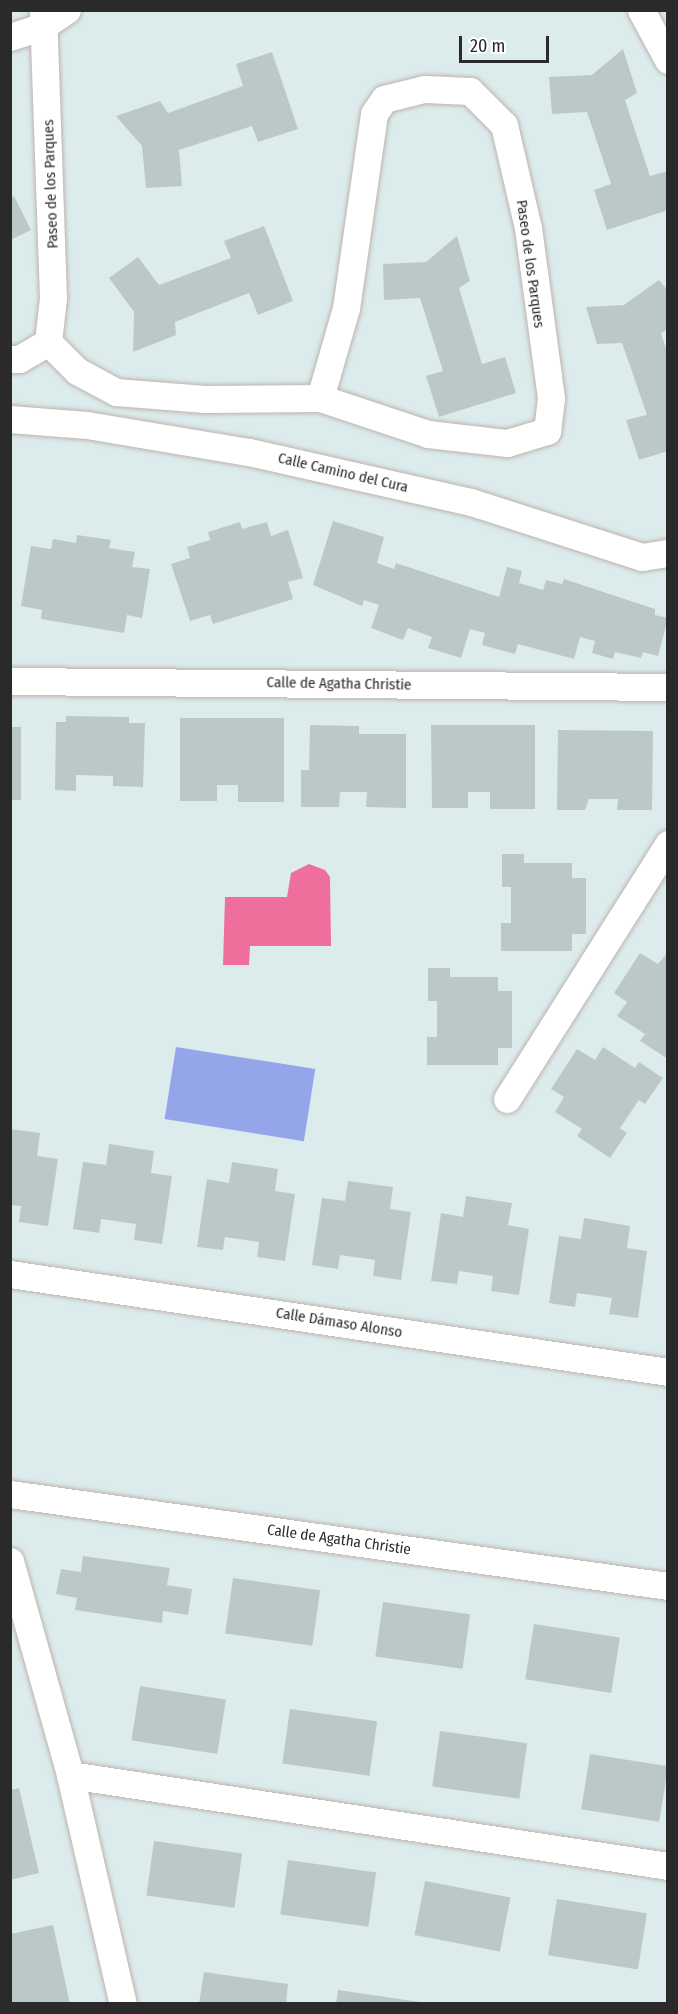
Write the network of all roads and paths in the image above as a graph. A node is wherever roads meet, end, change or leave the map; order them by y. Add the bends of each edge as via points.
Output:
1 (68, 10) edge
2 (641, 10) edge
3 (43, 18) edge
4 (10, 37) edge
5 (668, 60) edge
6 (48, 342) junction
7 (10, 359) edge
8 (320, 398) junction
9 (10, 418) edge
10 (668, 553) edge
11 (10, 681) edge
12 (668, 687) edge
13 (668, 844) edge
14 (507, 1099) dead end
15 (10, 1274) edge
16 (668, 1372) edge
17 (10, 1494) edge
18 (10, 1561) edge
19 (668, 1586) edge
20 (70, 1775) junction
21 (668, 1866) edge
22 (123, 2004) edge

1 - 3 street
2 - 5 street
3 - 4 street
3 - 6 street, Paseo de los Parques via 52,171 53,298
6 - 7 street via 20,359
6 - 8 street, Paseo de los Parques via 77,371 116,392 205,399
8 - 8 street, Paseo de los Parques via 428,434 507,443 547,431 551,398 528,228 504,125 470,91 424,89 384,99 374,114 346,308
9 - 10 street, Calle Camino del Cura via 87,425 249,452 471,502 642,557
11 - 12 street, Calle de Agatha Christie
13 - 14 street
15 - 16 street, Calle Dámaso Alonso
17 - 19 street, Calle de Agatha Christie
18 - 20 street
20 - 21 street
20 - 22 street

